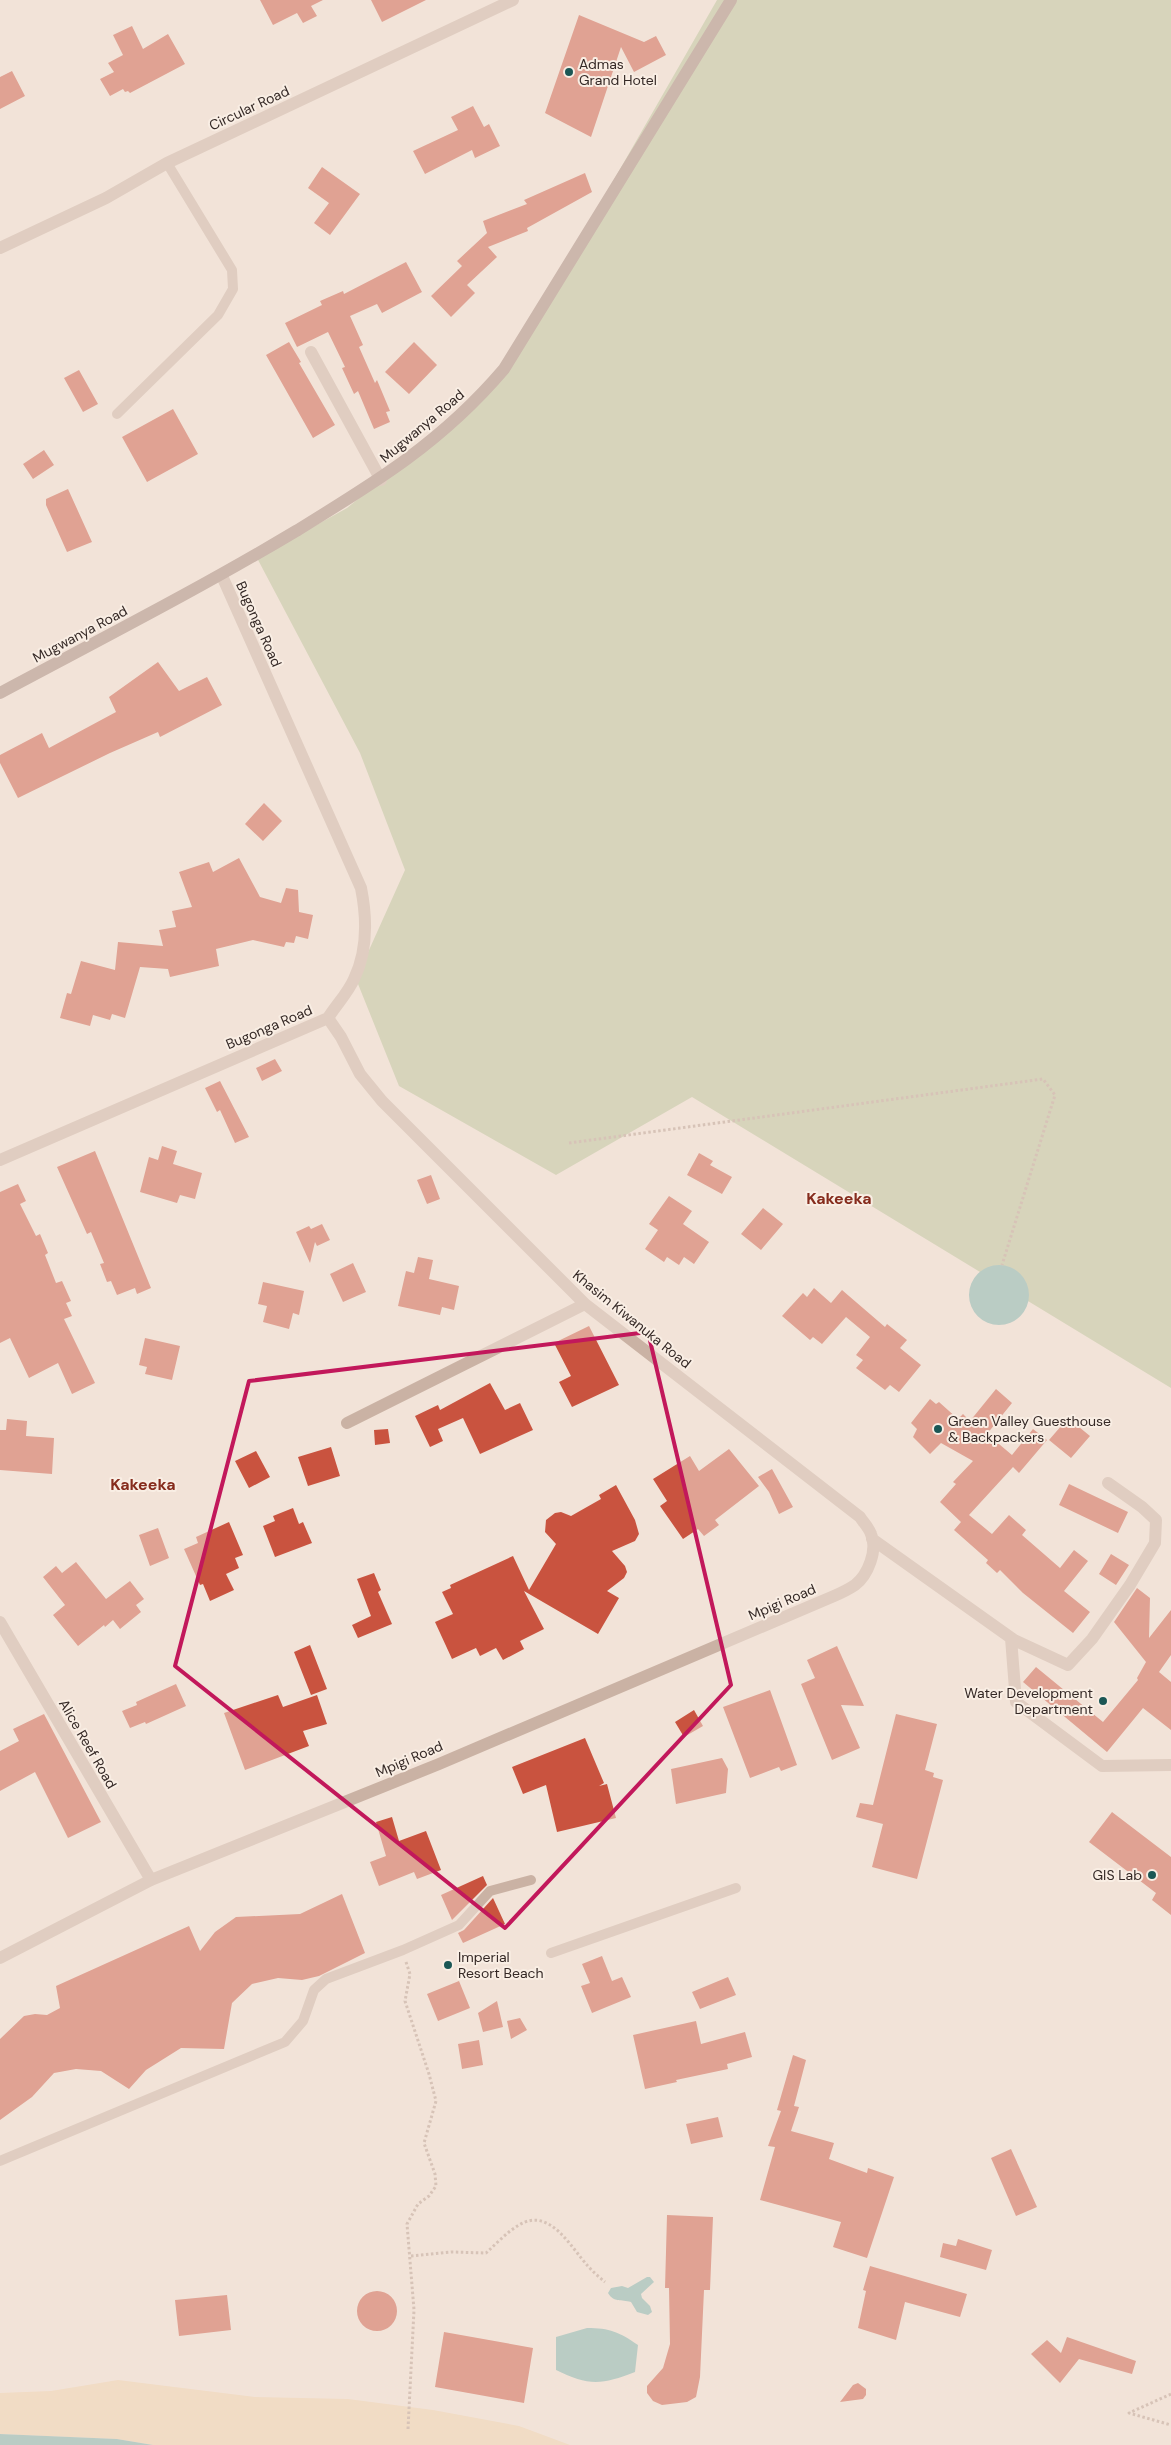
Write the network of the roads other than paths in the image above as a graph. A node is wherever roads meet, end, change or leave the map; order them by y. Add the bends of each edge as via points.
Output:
1 (513, 0) edge
2 (731, 0) edge
3 (167, 163) junction
4 (0, 248) edge
5 (311, 352) dead end
6 (117, 414) dead end
7 (380, 480) junction
8 (222, 576) junction
9 (0, 693) edge
10 (328, 1018) junction
11 (0, 1160) edge
12 (585, 1304) junction
13 (347, 1423) dead end
14 (1108, 1483) dead end
15 (872, 1539) junction
16 (0, 1622) edge
17 (1011, 1638) junction
18 (1171, 1765) edge
19 (150, 1880) junction
20 (531, 1880) dead end
21 (736, 1888) dead end
22 (551, 1953) dead end
23 (0, 1958) edge
24 (0, 2161) edge

1 - 3 street, Circular Road
2 - 7 street, Mugwanya Road via 504,369 478,400 446,429
3 - 4 street, Circular Road via 106,198
3 - 6 lane via 232,270 233,289 218,315
5 - 7 street
7 - 8 street, Mugwanya Road
8 - 9 street, Mugwanya Road
8 - 10 street, Bugonga Road via 361,888 366,915 363,950 354,980
10 - 11 street, Bugonga Road
10 - 12 street, Khasim Kiwanuka Road via 360,1074 382,1101
12 - 13 street
12 - 15 street, Khasim Kiwanuka Road via 860,1517
14 - 17 street via 1156,1520 1155,1543 1130,1585 1092,1639 1068,1665
15 - 17 street
15 - 19 street, Mpigi Road via 868,1568 856,1584 834,1596 413,1774
16 - 19 street, Alice Reef Road
17 - 18 street via 1016,1702 1102,1766
19 - 23 street, Mpigi Road
20 - 24 lane via 490,1891 460,1924 326,1979 314,1990 303,2021 285,2042
21 - 22 lane

